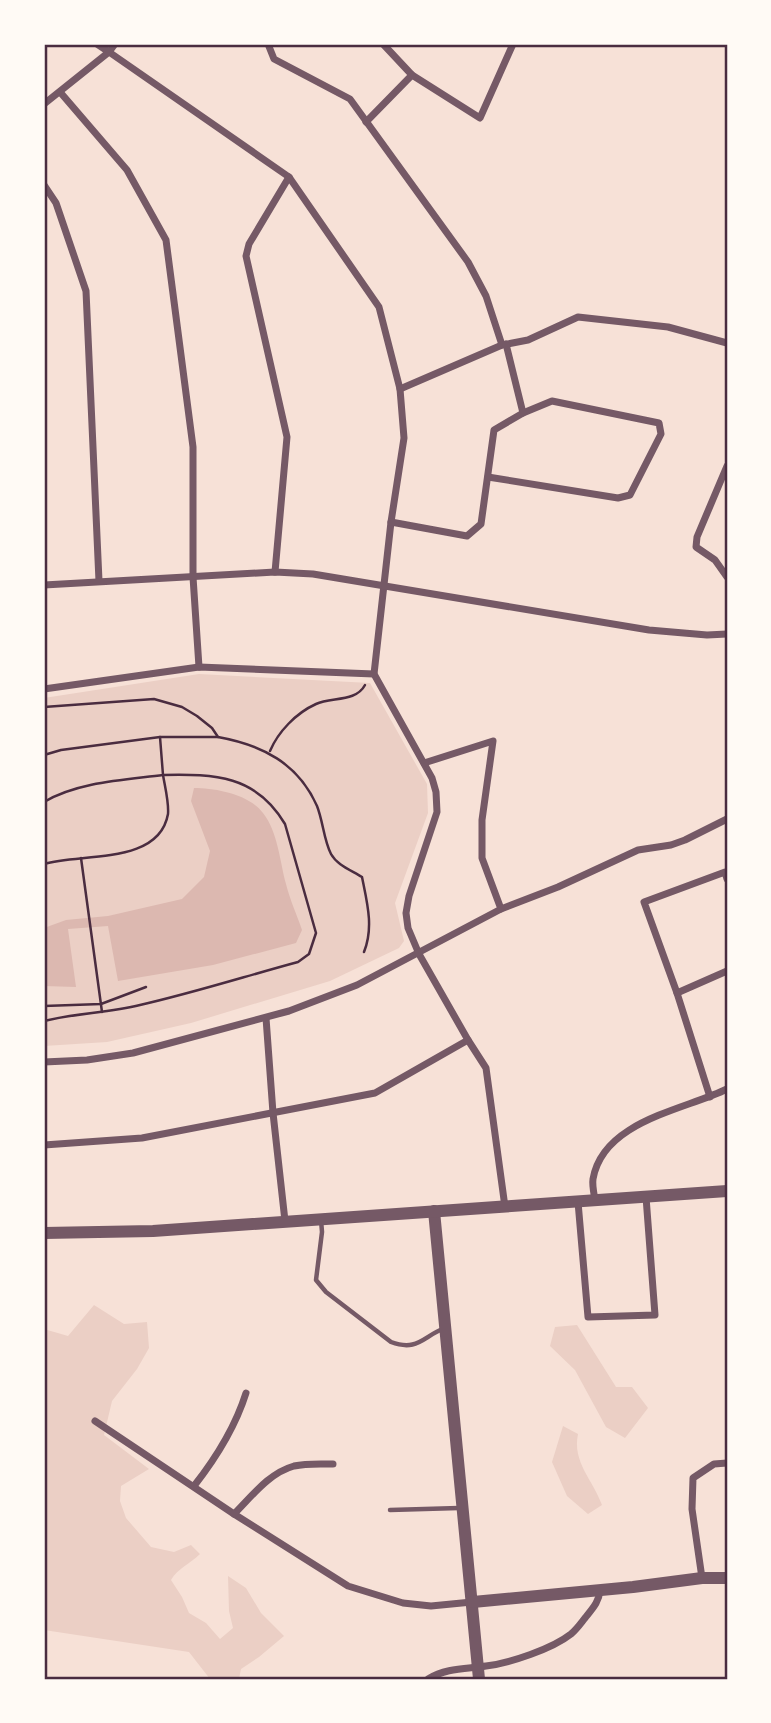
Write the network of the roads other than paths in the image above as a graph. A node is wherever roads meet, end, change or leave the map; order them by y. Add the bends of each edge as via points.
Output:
1 (97, 44) edge
2 (115, 44) edge
3 (268, 44) edge
4 (383, 44) edge
5 (513, 44) edge
6 (109, 52) junction
7 (412, 75) junction
8 (60, 92) junction
9 (44, 104) edge
10 (366, 122) junction
11 (289, 177) junction
12 (44, 185) edge
13 (727, 343) edge
14 (504, 345) junction
15 (400, 389) junction
16 (523, 413) junction
17 (727, 466) edge
18 (488, 477) junction
19 (391, 522) junction
20 (275, 572) junction
21 (727, 577) edge
22 (192, 578) junction
23 (99, 581) junction
24 (44, 585) edge
25 (385, 586) junction
26 (727, 634) edge
27 (198, 667) junction
28 (371, 674) junction
29 (44, 690) edge
30 (424, 763) junction
31 (727, 819) edge
32 (727, 879) edge
33 (501, 909) junction
34 (419, 954) junction
35 (727, 971) edge
36 (677, 993) junction
37 (266, 1018) junction
38 (468, 1041) junction
39 (44, 1062) edge
40 (727, 1089) edge
41 (710, 1097) junction
42 (273, 1113) junction
43 (44, 1145) edge
44 (727, 1191) edge
45 (646, 1196) junction
46 (595, 1200) junction
47 (578, 1202) junction
48 (505, 1206) junction
49 (435, 1211) junction
50 (321, 1219) junction
51 (285, 1222) junction
52 (44, 1233) edge
53 (446, 1328) junction
54 (246, 1393) dead end
55 (95, 1421) dead end
56 (727, 1462) edge
57 (333, 1464) dead end
58 (194, 1486) junction
59 (463, 1508) junction
60 (390, 1510) dead end
61 (234, 1514) junction
62 (702, 1578) junction
63 (727, 1578) edge
64 (600, 1590) junction
65 (472, 1602) junction
66 (478, 1673) edge
67 (428, 1679) edge

1 - 6 street
2 - 6 street
3 - 10 street via 274,60 350,99
4 - 7 street
5 - 7 street via 480,118
6 - 8 street
6 - 11 street
7 - 10 street
8 - 9 street
8 - 22 street via 127,170 166,240 193,447
10 - 14 street via 468,262
11 - 15 street via 379,307
11 - 20 street via 246,256 287,437
12 - 23 street via 56,202 86,291
13 - 14 street via 668,327 578,317 528,340
14 - 15 street
14 - 16 street
15 - 19 street via 404,438
16 - 18 street via 494,430
16 - 18 street via 552,401 659,423 662,433 630,495 618,498
17 - 21 street via 696,547 715,560
18 - 19 street via 481,524 467,536
19 - 25 street
20 - 22 street
20 - 25 street
22 - 23 street
22 - 27 street
23 - 24 street
25 - 26 street via 649,630
25 - 28 street
27 - 28 street
27 - 29 street
28 - 30 street
30 - 33 street via 493,741 482,820 482,858
30 - 34 street via 436,792 437,812 408,896 408,928
31 - 33 street via 671,845 638,850
32 - 36 street via 725,872 643,902
33 - 34 street
34 - 37 street via 357,985
34 - 38 street
35 - 36 street
36 - 41 street
37 - 39 street via 133,1054
37 - 42 street
38 - 42 street via 375,1093
38 - 48 street via 486,1068
40 - 41 street
41 - 46 street via 656,1115 620,1136 593,1179
42 - 43 street via 142,1138
42 - 51 street
44 - 45 street
45 - 46 street
45 - 47 street via 654,1315 587,1317
46 - 47 street
47 - 48 street
48 - 49 street
49 - 50 street
49 - 53 street
50 - 51 street
50 - 53 lane via 316,1280 326,1292 399,1345 414,1345
51 - 52 street
53 - 59 street
54 - 58 street via 234,1424
55 - 58 street
56 - 62 street via 714,1464 693,1478 692,1508
57 - 61 street via 293,1466 275,1475
58 - 61 street
59 - 60 lane
59 - 65 street
61 - 65 street via 348,1586 370,1595 431,1606
62 - 63 street
62 - 64 street
64 - 65 street
64 - 66 street via 600,1600 568,1636
65 - 66 street
66 - 67 street via 440,1673

